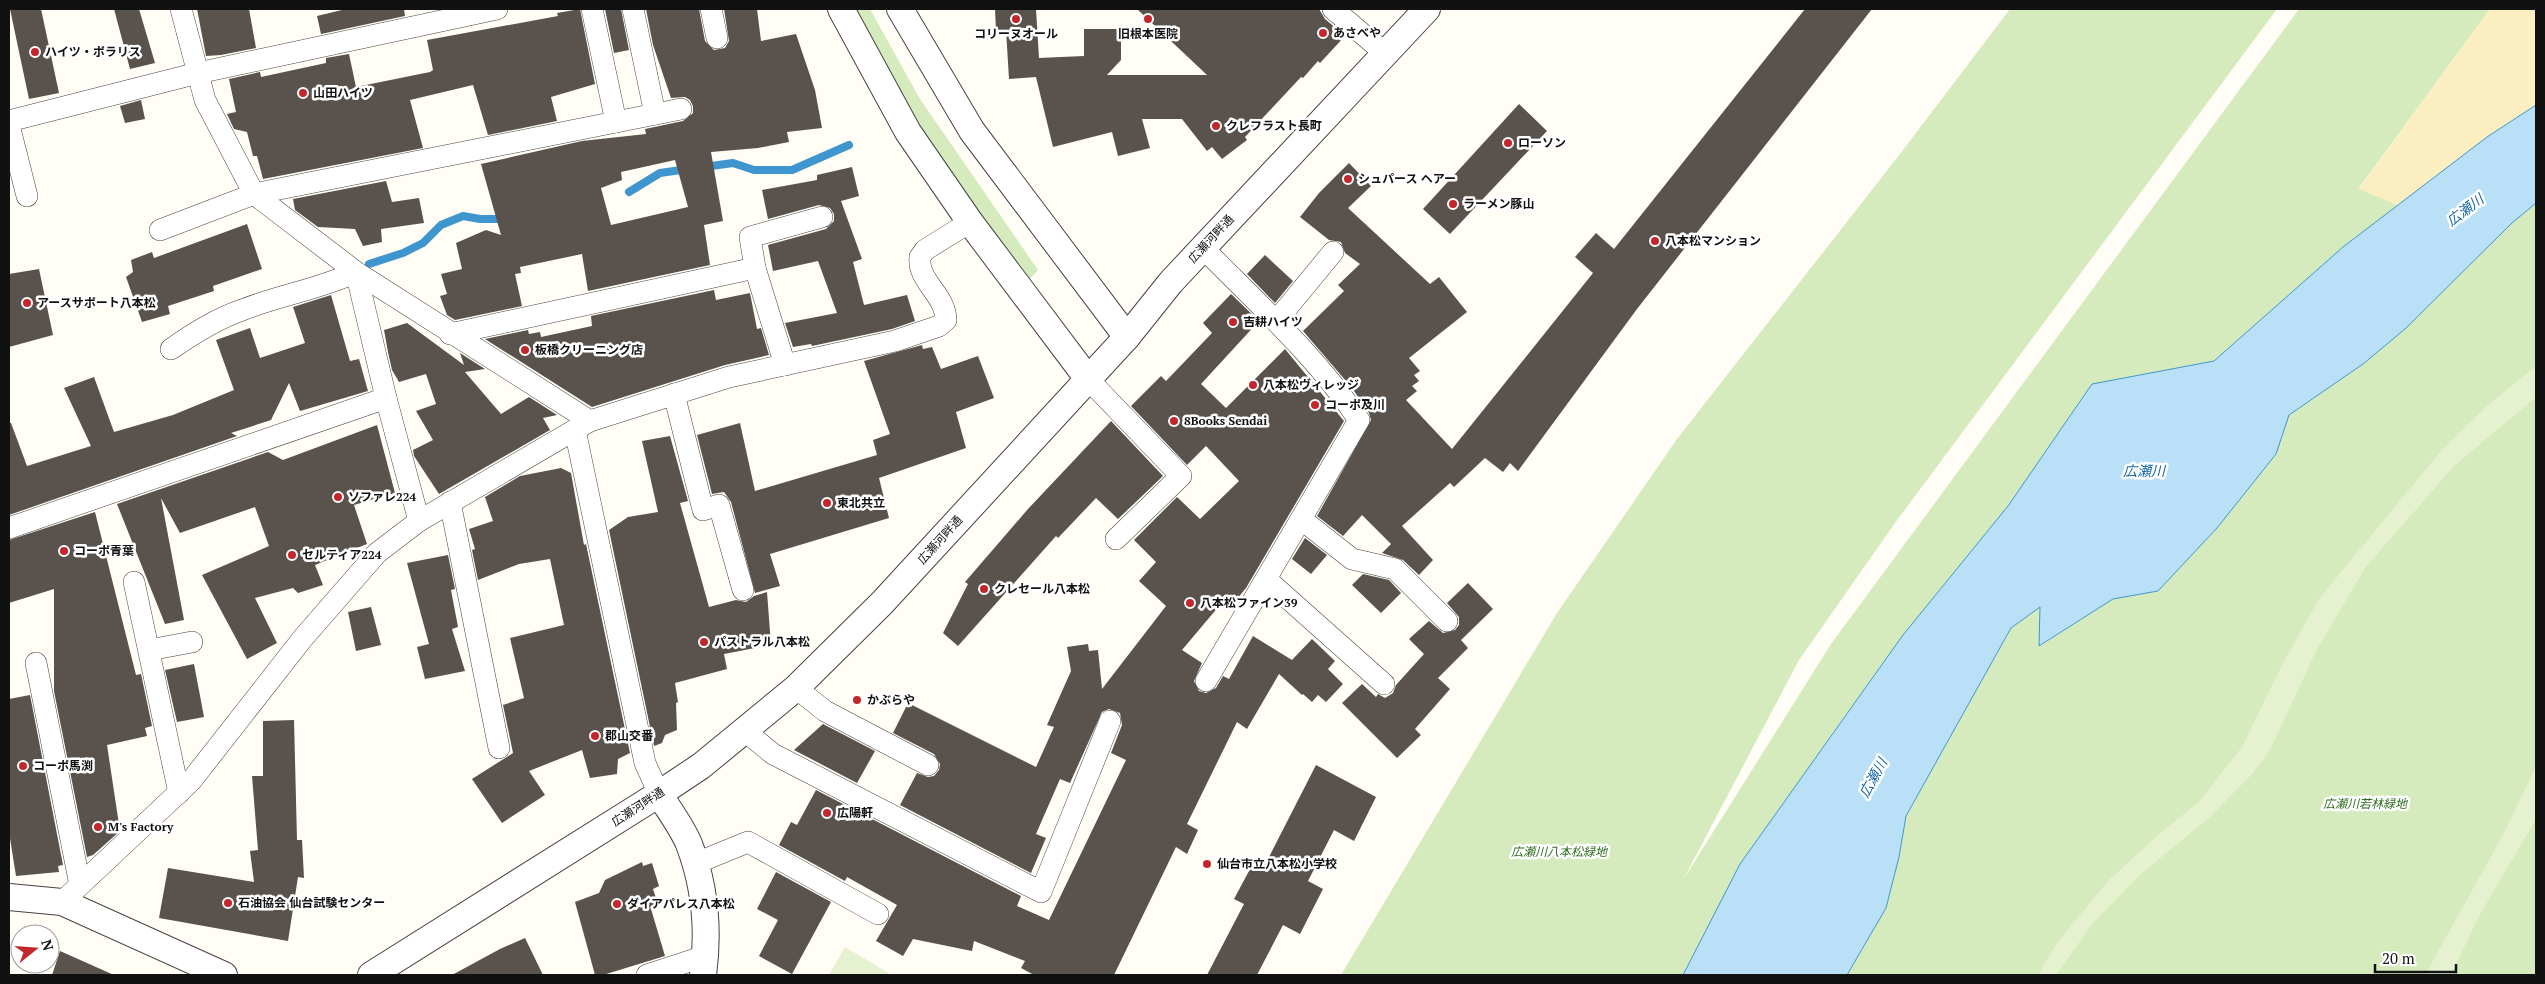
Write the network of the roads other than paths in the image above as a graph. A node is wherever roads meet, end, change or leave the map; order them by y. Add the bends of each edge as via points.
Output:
1 (181, 9) edge
2 (497, 9) edge
3 (592, 9) edge
4 (633, 9) edge
5 (711, 9) edge
6 (841, 9) edge
7 (900, 9) edge
8 (1333, 9) edge
9 (1427, 9) edge
10 (717, 38) dead end
11 (1386, 54) junction
12 (198, 73) junction
13 (681, 109) dead end
14 (655, 114) junction
15 (9, 121) edge
16 (616, 122) junction
17 (9, 125) edge
18 (254, 194) junction
19 (27, 196) dead end
20 (822, 217) dead end
21 (970, 222) junction
22 (160, 230) dead end
23 (1203, 248) junction
24 (1333, 252) dead end
25 (755, 268) junction
26 (356, 272) junction
27 (1277, 320) junction
28 (450, 334) junction
29 (1127, 337) junction
30 (172, 349) dead end
31 (785, 365) junction
32 (1088, 379) junction
33 (674, 394) junction
34 (386, 398) junction
35 (582, 425) junction
36 (450, 502) junction
37 (1301, 519) junction
38 (419, 520) junction
39 (9, 528) edge
40 (1116, 540) dead end
41 (1266, 578) junction
42 (134, 582) dead end
43 (743, 590) dead end
44 (1448, 621) dead end
45 (192, 642) dead end
46 (149, 650) junction
47 (36, 663) dead end
48 (1206, 682) dead end
49 (1384, 684) dead end
50 (796, 688) junction
51 (1110, 721) dead end
52 (745, 731) junction
53 (499, 748) dead end
54 (928, 765) dead end
55 (179, 793) junction
56 (659, 794) junction
57 (694, 864) junction
58 (71, 894) junction
59 (9, 897) edge
60 (878, 914) dead end
61 (704, 966) edge
62 (224, 975) edge
63 (371, 975) edge
64 (647, 975) edge

1 - 12 street
2 - 12 street
3 - 16 street
4 - 14 street
5 - 10 street
6 - 21 street via 908,132
7 - 29 street via 972,131
8 - 11 street
9 - 11 street, 広瀬河畔通
11 - 23 street, 広瀬河畔通
12 - 15 street
12 - 18 street via 206,100
13 - 14 street
14 - 16 street
16 - 18 street
17 - 19 street
18 - 22 street
18 - 26 street
20 - 25 street via 750,237
21 - 31 street via 925,250 920,257 923,274 946,311 946,320 939,326 895,341
21 - 32 street
23 - 27 street
23 - 29 street, 広瀬河畔通
24 - 27 street
25 - 28 street
25 - 31 street
26 - 28 street
26 - 30 street via 327,286 242,310 201,328
26 - 34 street
27 - 37 street via 1339,390 1359,420
28 - 35 street
29 - 32 street, 広瀬河畔通
31 - 33 street via 729,377
32 - 40 street via 1181,476
32 - 50 street, 広瀬河畔通 via 882,603
33 - 35 street
33 - 43 street via 703,510 719,505
34 - 38 street
34 - 39 street
35 - 36 street
35 - 56 street via 645,763
36 - 38 street
36 - 53 street
37 - 41 street
37 - 44 street via 1352,559 1395,569
38 - 55 street via 377,553 352,581
41 - 48 street
41 - 49 street
42 - 46 street
45 - 46 street
46 - 55 street
47 - 58 street
50 - 52 street, 広瀬河畔通
50 - 54 street via 824,711
51 - 52 street via 1042,892 773,754
52 - 56 street, 広瀬河畔通
55 - 58 street
56 - 57 street via 688,843
56 - 63 street, 広瀬河畔通
57 - 60 street via 748,842
57 - 61 street via 706,907
58 - 59 street
58 - 62 street
61 - 64 street

